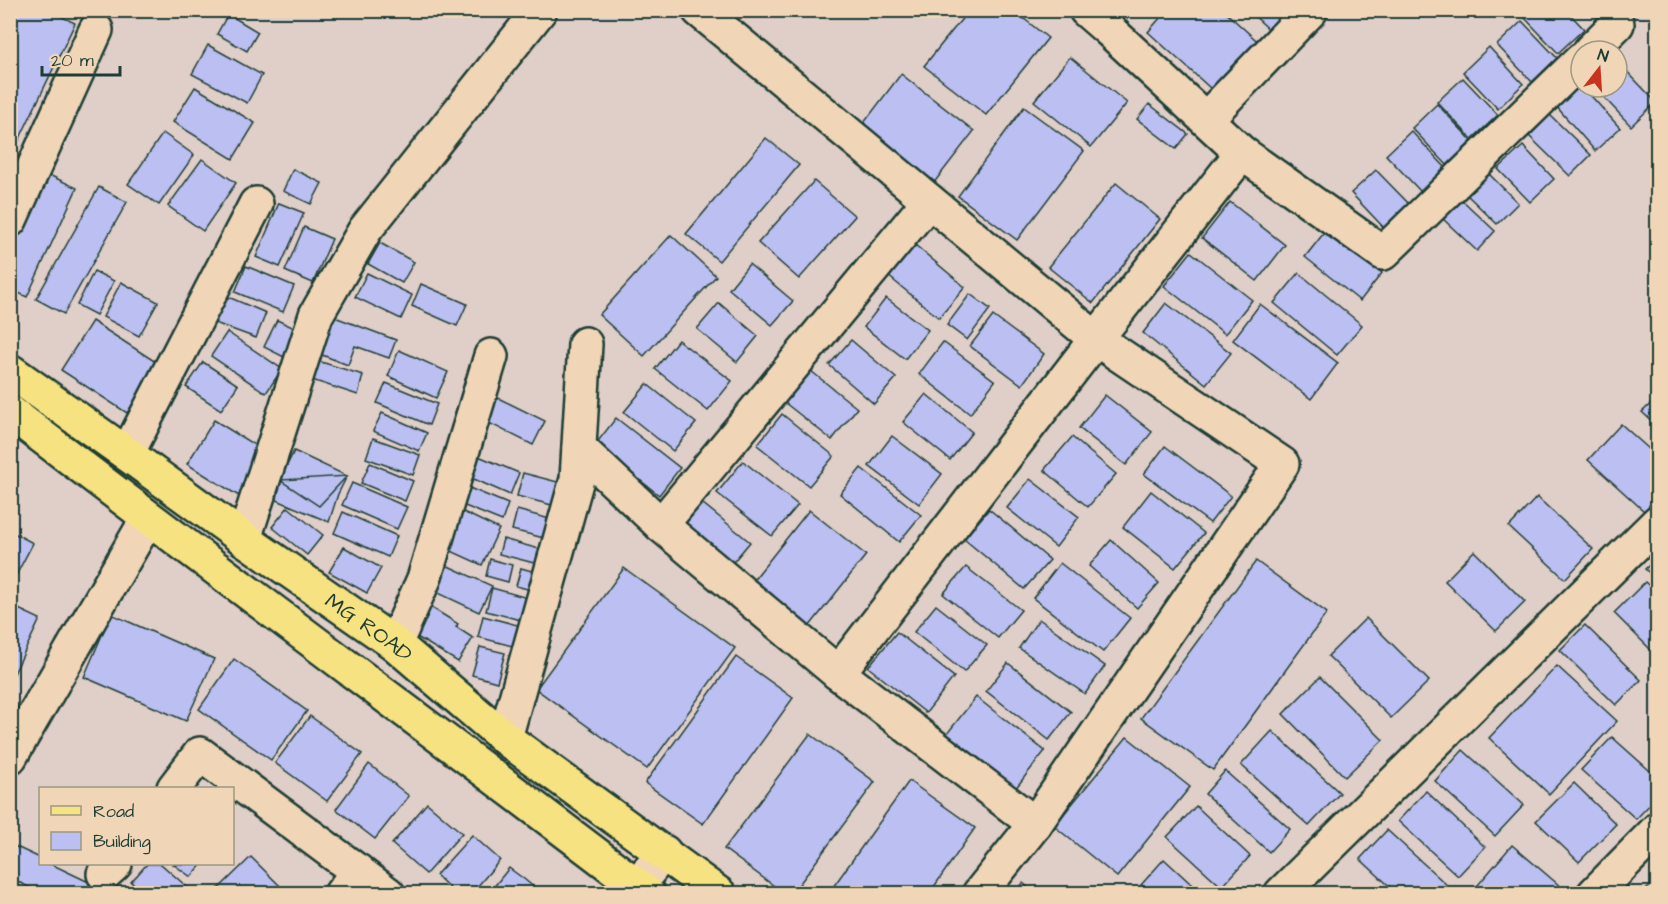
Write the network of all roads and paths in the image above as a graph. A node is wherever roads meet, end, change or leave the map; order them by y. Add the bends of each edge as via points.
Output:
1 (540, 10) edge
2 (699, 10) edge
3 (1311, 10) edge
4 (1107, 17) edge
5 (1617, 24) dead end
6 (96, 30) dead end
7 (1602, 39) edge
8 (1569, 72) edge
9 (1206, 119) junction
10 (1242, 153) junction
11 (929, 201) junction
12 (256, 204) dead end
13 (10, 220) edge
14 (1096, 339) junction
15 (585, 344) dead end
16 (491, 356) dead end
17 (10, 371) edge
18 (10, 412) edge
19 (579, 448) junction
20 (127, 453) junction
21 (148, 518) junction
22 (1658, 522) edge
23 (662, 525) junction
24 (244, 539) junction
25 (395, 644) junction
26 (838, 673) junction
27 (439, 682) junction
28 (414, 716) junction
29 (505, 738) junction
30 (10, 757) edge
31 (175, 787) edge
32 (1035, 824) junction
33 (1658, 829) edge
34 (664, 852) junction
35 (350, 883) edge
36 (638, 891) edge
37 (388, 894) edge
38 (719, 894) edge
39 (979, 894) edge
40 (1281, 894) edge
41 (1594, 894) edge

1 - 24 street via 365,230 316,315
2 - 11 street
3 - 9 street
4 - 9 street
5 - 7 street
6 - 13 street
8 - 10 street via 1383,252
9 - 10 street
10 - 14 street
11 - 14 street
11 - 23 street
12 - 20 street
14 - 26 street
14 - 32 street via 1282,465
15 - 19 street
16 - 25 street via 424,579
17 - 20 main road, MG ROAD
18 - 21 main road, MG ROAD
19 - 23 street
19 - 29 street via 577,479
20 - 24 main road, MG ROAD
21 - 28 main road, MG ROAD
21 - 30 street
22 - 40 street
23 - 26 street
24 - 25 main road, MG ROAD
25 - 27 main road, MG ROAD
26 - 32 street
27 - 28 main road
27 - 29 main road, MG ROAD
28 - 36 main road, MG ROAD
29 - 34 main road, MG ROAD
31 - 35 street via 200,754
32 - 39 street
33 - 41 street
34 - 36 street
34 - 38 main road, MG ROAD
35 - 37 street

